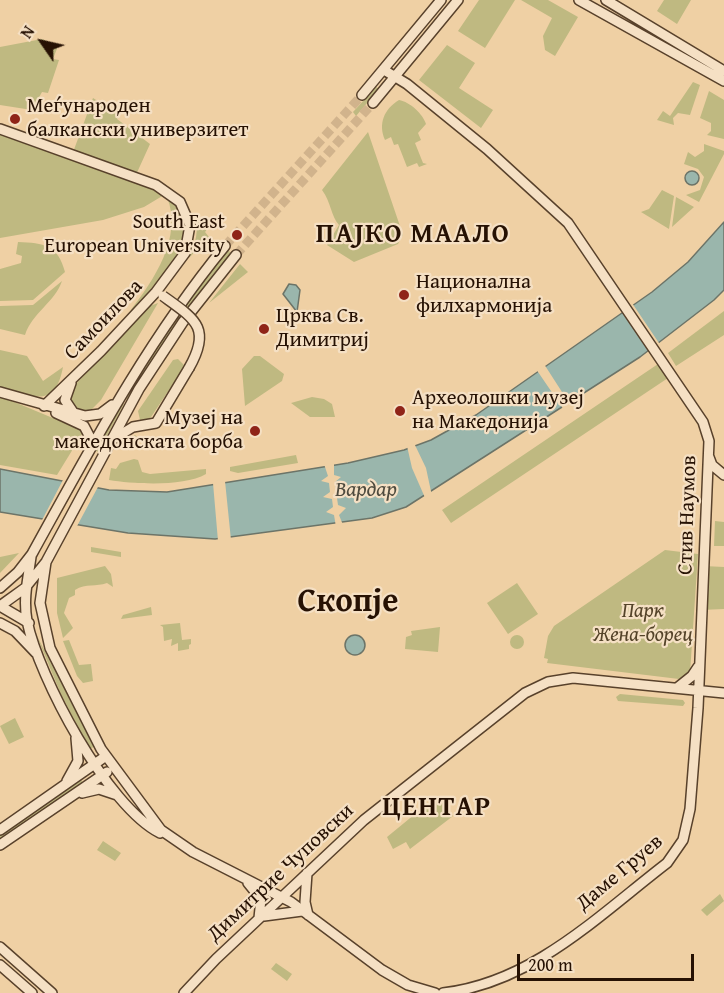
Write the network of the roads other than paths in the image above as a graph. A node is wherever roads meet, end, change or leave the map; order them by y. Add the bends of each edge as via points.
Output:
1 (441, 0) edge
2 (458, 0) edge
3 (579, 0) edge
4 (606, 0) edge
5 (384, 70) junction
6 (724, 71) edge
7 (396, 77) junction
8 (724, 81) edge
9 (362, 95) tunnel mouth
10 (374, 103) tunnel mouth
11 (0, 129) edge
12 (225, 246) tunnel mouth
13 (236, 255) tunnel mouth
14 (160, 294) junction
15 (78, 374) junction
16 (0, 392) edge
17 (131, 403) junction
18 (114, 404) junction
19 (44, 406) junction
20 (76, 414) junction
21 (140, 426) junction
22 (93, 443) junction
23 (109, 446) junction
24 (708, 456) junction
25 (724, 476) edge
26 (707, 495) junction
27 (32, 554) junction
28 (46, 562) junction
29 (0, 588) edge
30 (25, 588) junction
31 (0, 606) edge
32 (27, 621) junction
33 (0, 623) edge
34 (50, 648) junction
35 (38, 654) junction
36 (699, 664) junction
37 (677, 688) junction
38 (698, 690) junction
39 (712, 692) junction
40 (724, 693) edge
41 (698, 708) junction
42 (75, 733) junction
43 (106, 756) junction
44 (95, 764) junction
45 (114, 767) junction
46 (103, 775) junction
47 (58, 790) junction
48 (118, 796) junction
49 (66, 800) junction
50 (0, 830) edge
51 (170, 837) junction
52 (0, 845) edge
53 (307, 873) junction
54 (246, 881) junction
55 (282, 897) junction
56 (305, 913) junction
57 (259, 919) junction
58 (0, 947) edge
59 (0, 965) edge
60 (32, 993) edge
61 (52, 993) edge
62 (184, 993) edge
63 (435, 993) edge
64 (443, 993) edge

1 - 5 street
2 - 7 street
3 - 8 street
4 - 6 street
5 - 7 street
5 - 9 street
7 - 10 street
7 - 24 street, Стив Наумов via 488,149 556,210 576,234 706,428
11 - 14 street, Самоилова via 150,183 180,202 189,217 189,240
12 - 18 street via 171,314
13 - 17 street via 183,322
14 - 15 street, Самоилова
14 - 21 street, bridge via 190,316 199,328 200,345 156,423
15 - 19 street, Самоилова
15 - 20 street via 65,400
16 - 19 street
17 - 21 street via 132,415
17 - 23 street
18 - 20 street via 92,416
18 - 22 street
19 - 20 street
19 - 22 street via 84,426
21 - 23 street via 121,433
22 - 27 street
23 - 28 street
24 - 25 street
24 - 26 street, Стив Наумов
25 - 26 street
26 - 36 street, Стив Наумов
27 - 29 street
27 - 30 street
28 - 30 street
28 - 34 street via 40,603
30 - 31 street
30 - 32 street
31 - 32 street
32 - 34 street
32 - 35 street
33 - 35 street via 15,631
34 - 43 street
35 - 42 street
36 - 37 street via 696,672
36 - 38 street, Стив Наумов
37 - 38 street, Димитрие Чуповски
37 - 53 street, Димитрие Чуповски via 573,678 548,682 521,695 399,790
38 - 39 street, Димитрие Чуповски
38 - 41 street, Даме Груев
39 - 40 street, Димитрие Чуповски
39 - 41 street
41 - 64 street, Даме Груев via 688,823 672,858 534,964 503,978
42 - 44 street
42 - 47 street via 78,761 73,774
43 - 44 street
43 - 45 street
44 - 46 street
44 - 47 street
45 - 46 street
45 - 51 street
46 - 48 street
46 - 49 street
47 - 50 street
48 - 49 street via 91,790
48 - 51 street via 146,823
49 - 52 street
51 - 54 street
53 - 55 street, Димитрие Чуповски
53 - 56 street
54 - 55 street
54 - 57 street via 261,899
55 - 56 street
55 - 57 street, Димитрие Чуповски
56 - 57 street via 275,913
56 - 63 street via 382,970
57 - 62 street, Димитрие Чуповски
58 - 61 street
59 - 60 street

